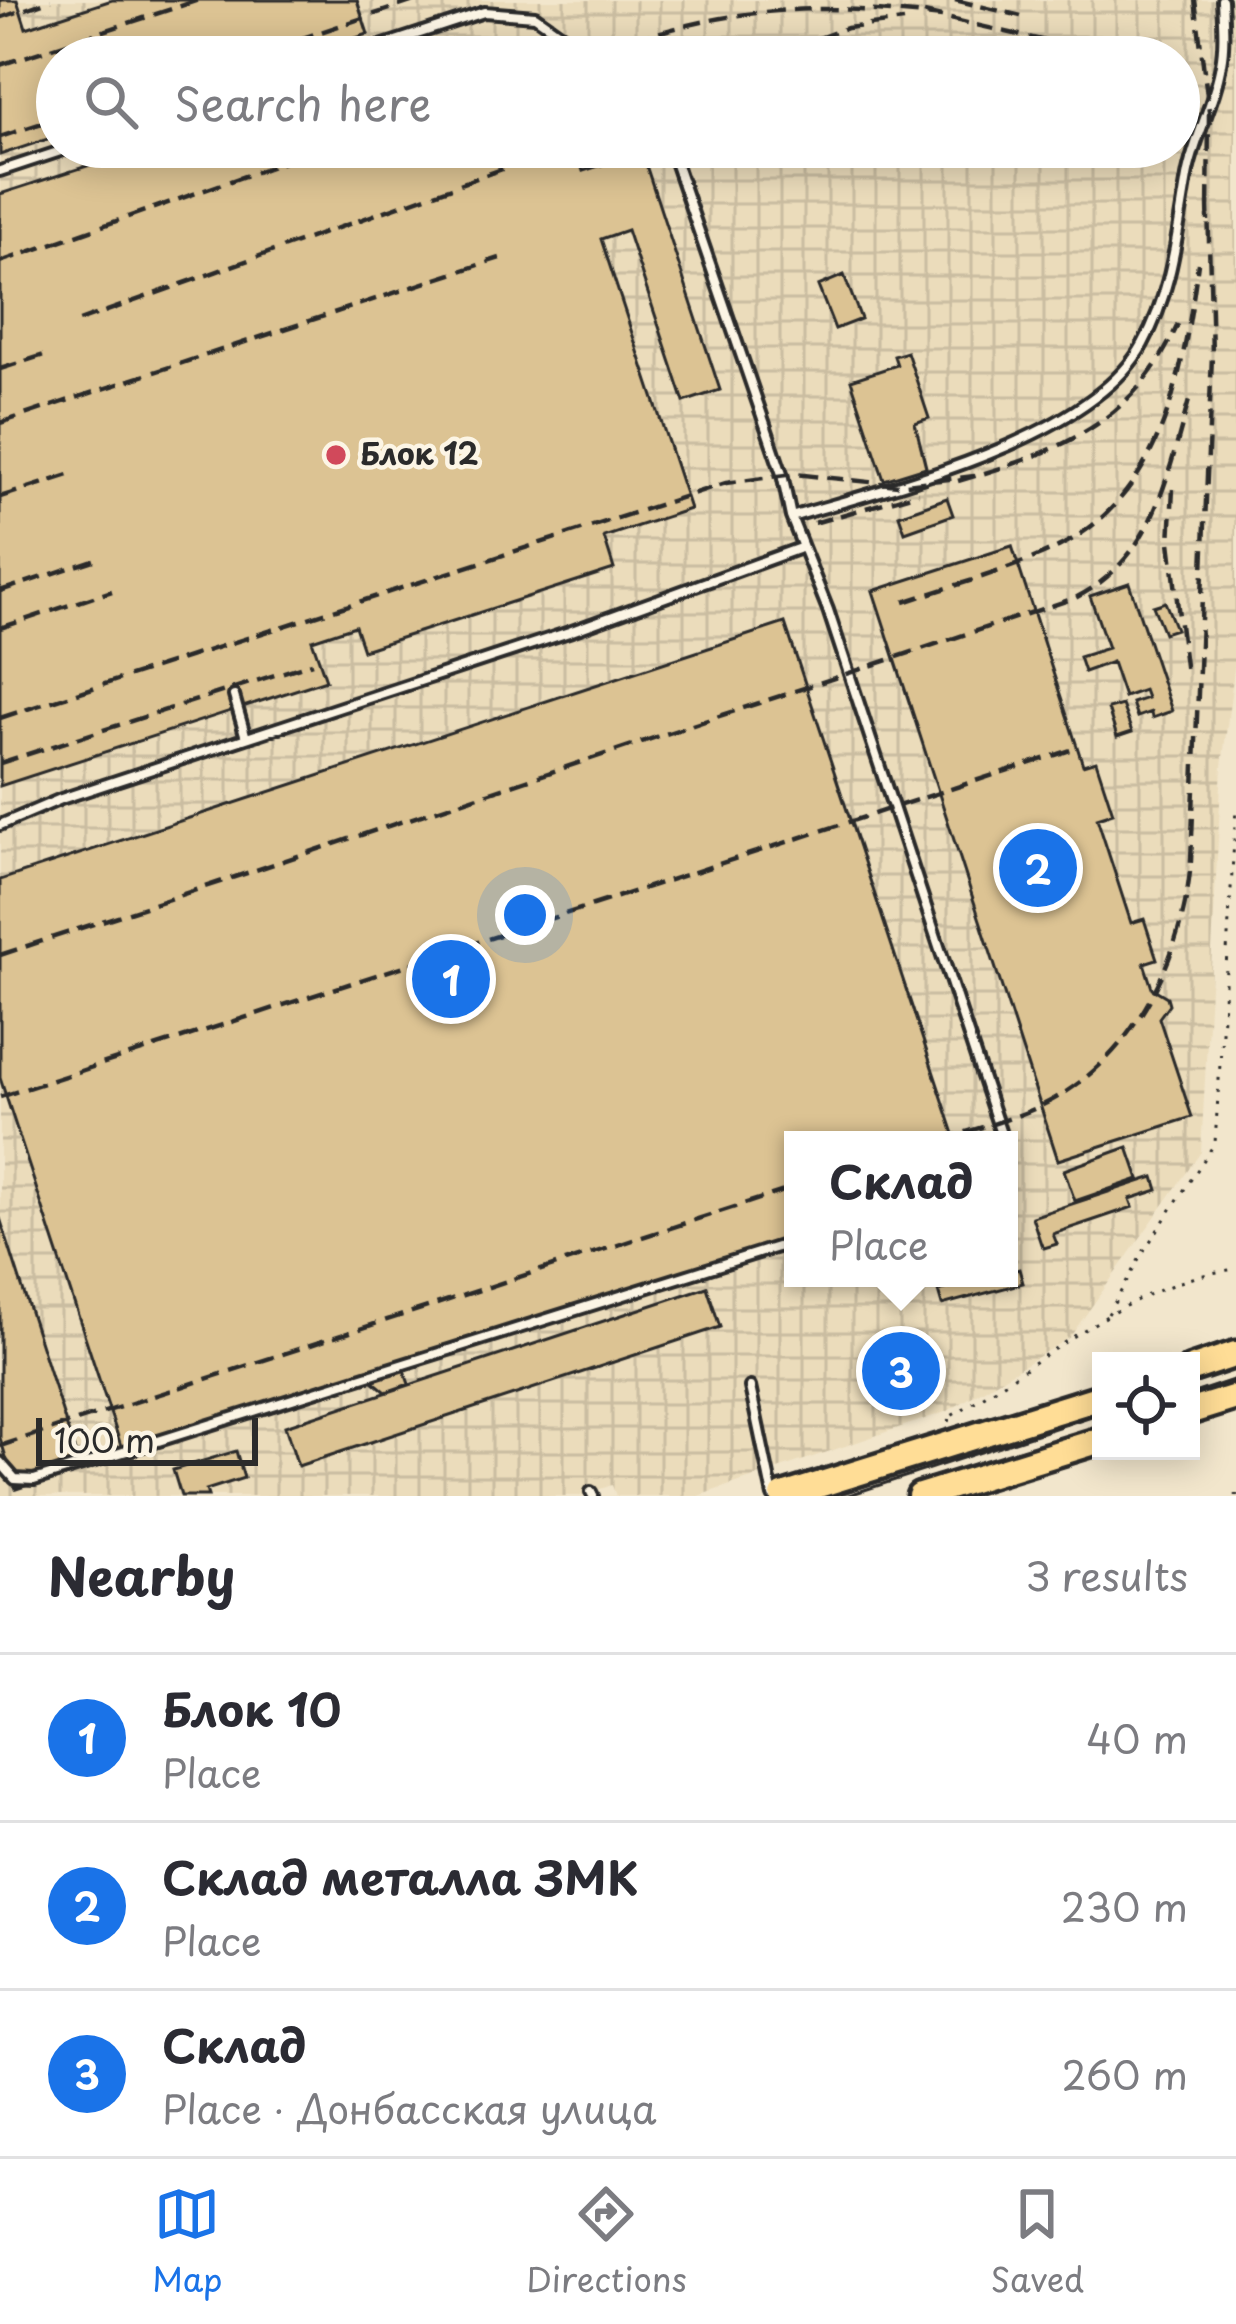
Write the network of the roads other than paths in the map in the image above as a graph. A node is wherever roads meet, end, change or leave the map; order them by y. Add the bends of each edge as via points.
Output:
1 (1222, 0) edge
2 (411, 36) edge
3 (564, 36) edge
4 (1200, 130) edge
5 (36, 159) edge
6 (677, 168) edge
7 (1190, 168) edge
8 (0, 171) edge
9 (790, 517) junction
10 (803, 547) junction
11 (234, 696) dead end
12 (245, 738) junction
13 (0, 825) edge
14 (1000, 1131) edge
15 (784, 1245) edge
16 (1236, 1354) edge
17 (1200, 1366) edge
18 (750, 1388) dead end
19 (1236, 1397) edge
20 (1092, 1400) edge
21 (1200, 1408) edge
22 (1092, 1443) edge
23 (0, 1462) edge
24 (773, 1496) edge
25 (783, 1496) edge
26 (920, 1496) edge

1 - 4 lane via 1222,64
2 - 3 lane via 484,12 536,16
5 - 8 lane
6 - 9 lane
7 - 9 lane via 1170,278 1124,373 1074,412 996,449
9 - 10 lane
10 - 12 lane
10 - 14 lane
11 - 12 lane
12 - 13 lane
15 - 23 lane via 34,1480 15,1479
16 - 17 main road
18 - 24 lane
19 - 21 main road
20 - 25 main road
22 - 26 main road

